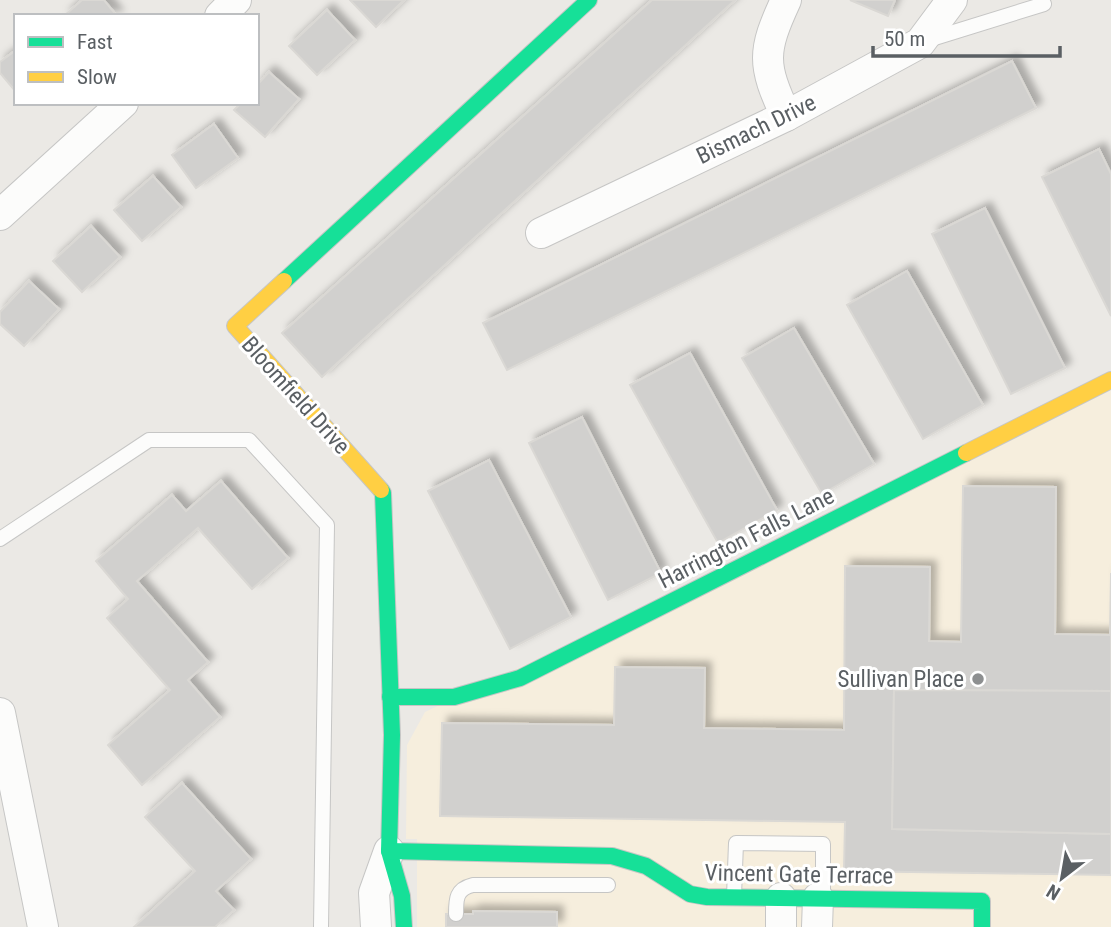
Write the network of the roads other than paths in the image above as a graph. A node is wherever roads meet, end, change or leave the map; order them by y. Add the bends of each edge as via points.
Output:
1 (236, 0) edge
2 (589, 0) edge
3 (786, 0) edge
4 (952, 0) edge
5 (1044, 4) dead end
6 (222, 14) edge
7 (920, 43) junction
8 (121, 105) edge
9 (786, 116) junction
10 (0, 215) edge
11 (541, 233) dead end
12 (1111, 380) edge
13 (0, 539) edge
14 (390, 697) junction
15 (0, 713) edge
16 (389, 851) junction
17 (608, 886) dead end
18 (734, 897) junction
19 (819, 908) edge
20 (781, 913) edge
21 (456, 914) dead end
22 (43, 927) edge
23 (321, 927) edge
24 (376, 927) edge
25 (404, 927) edge
26 (982, 927) edge

1 - 6 street
2 - 14 street, Bloomfield Drive via 235,326 383,493
3 - 9 street via 766,56 771,84
4 - 7 street, Bismach Drive
5 - 7 lane
7 - 9 street, Bismach Drive
8 - 10 street
9 - 11 street, Bismach Drive
12 - 14 street, Harrington Falls Lane via 520,678 454,697
13 - 23 lane via 149,440 249,440 327,525
14 - 16 street, Bloomfield Drive
15 - 22 street
16 - 18 street, Vincent Gate Terrace via 612,856 646,866 690,894
16 - 24 street, Bloomfield Drive via 374,893
16 - 25 street, Bloomfield Drive via 402,896
17 - 21 lane via 473,885 458,893
18 - 19 lane via 736,842 823,844
18 - 20 street, Vincent Gate Terrace
19 - 20 street, Vincent Gate Terrace
19 - 26 street, Vincent Gate Terrace via 982,901

